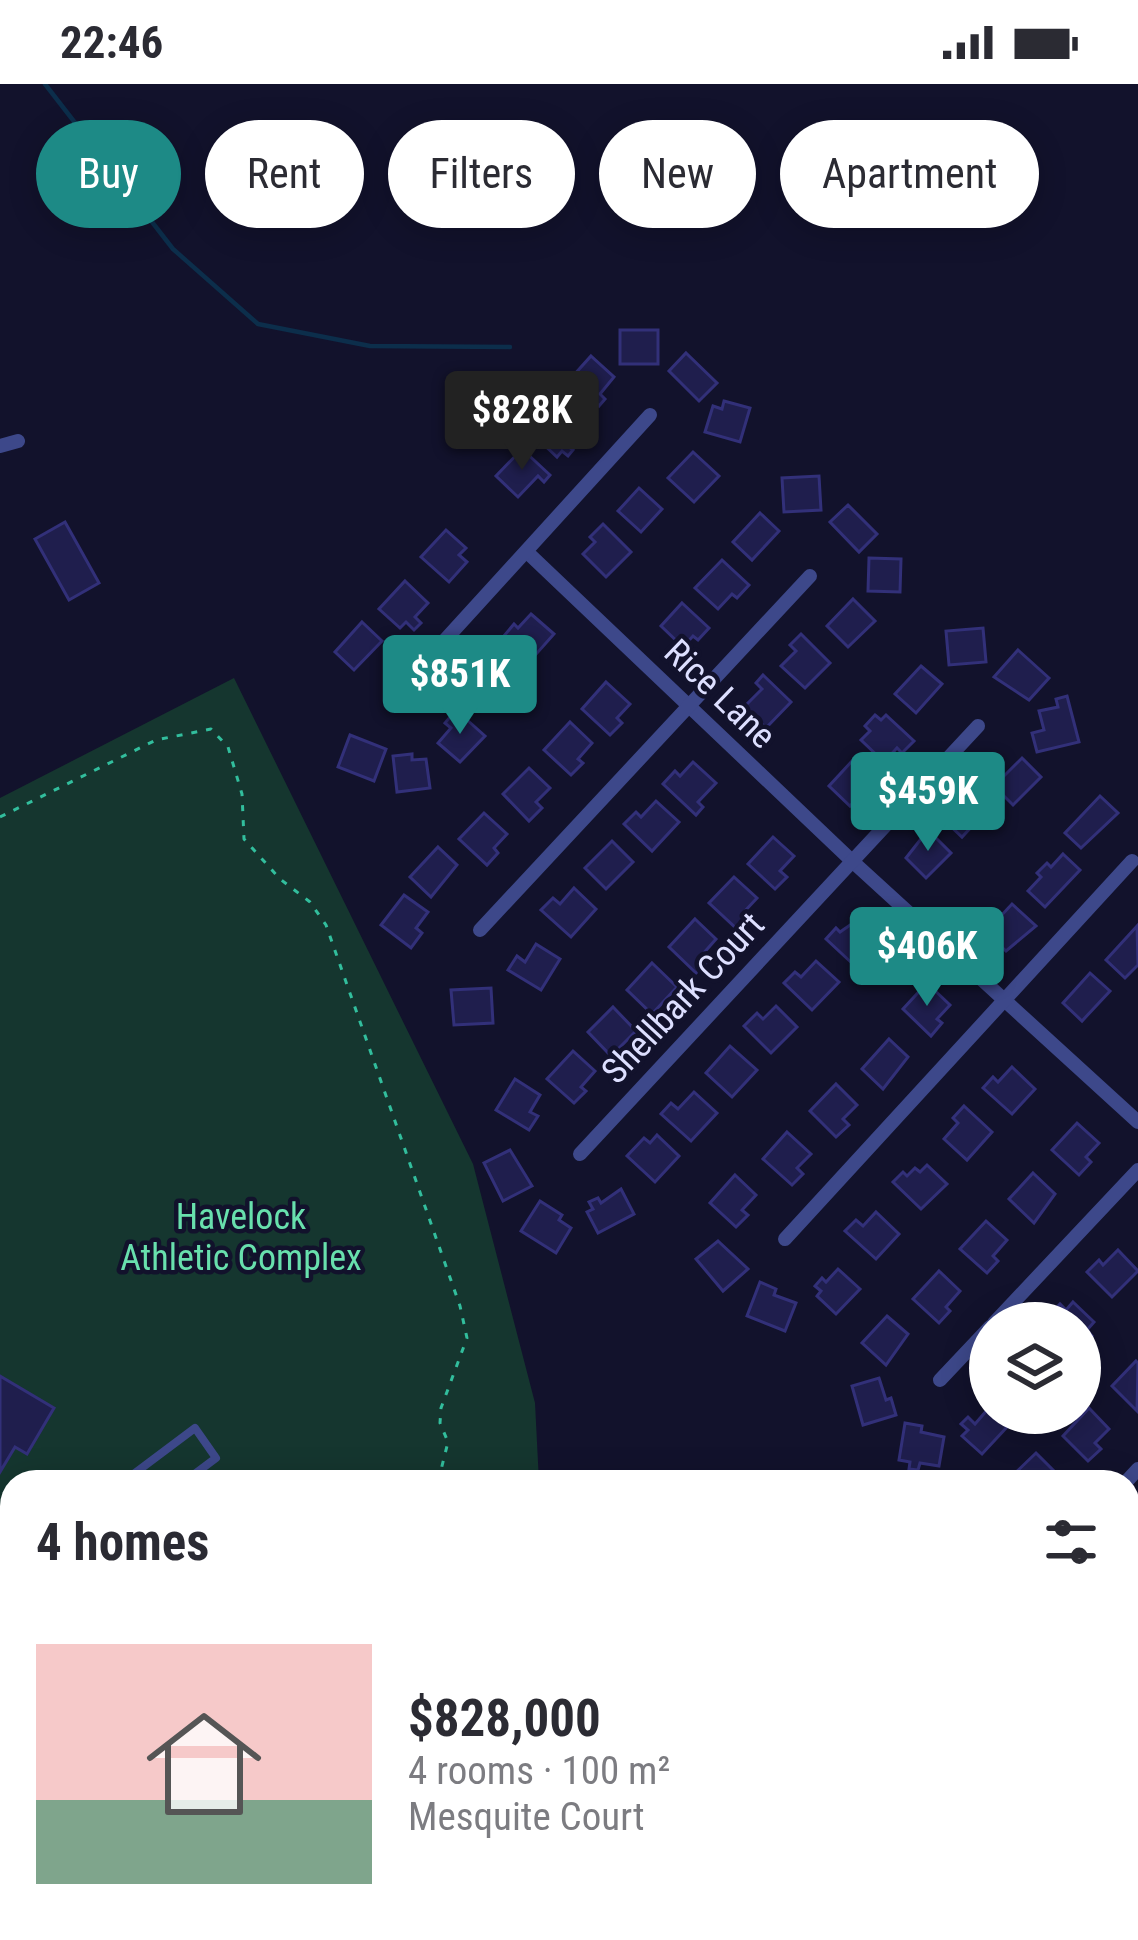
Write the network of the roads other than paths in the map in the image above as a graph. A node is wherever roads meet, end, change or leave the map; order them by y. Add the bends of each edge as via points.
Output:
1 (650, 415) dead end
2 (19, 441) dead end
3 (0, 446) edge
4 (526, 552) junction
5 (811, 576) dead end
6 (404, 685) dead end
7 (688, 704) junction
8 (978, 726) dead end
9 (852, 861) junction
10 (1132, 861) dead end
11 (480, 930) dead end
12 (1004, 1000) junction
13 (1138, 1122) edge
14 (580, 1154) dead end
15 (1138, 1170) edge
16 (784, 1239) dead end
17 (1014, 1302) edge
18 (969, 1349) edge
19 (940, 1380) dead end
20 (139, 1470) edge
21 (200, 1470) edge

1 - 4 street
2 - 3 street
4 - 6 street
4 - 7 street, Rice Lane
5 - 7 street
7 - 9 street, Rice Lane
7 - 11 street
8 - 9 street, Shellbark Court
9 - 12 street, Rice Lane
9 - 14 street, Shellbark Court
10 - 12 street
12 - 13 street, Rice Lane
12 - 16 street
15 - 17 street
18 - 19 street
20 - 21 lane via 195,1428 217,1458

